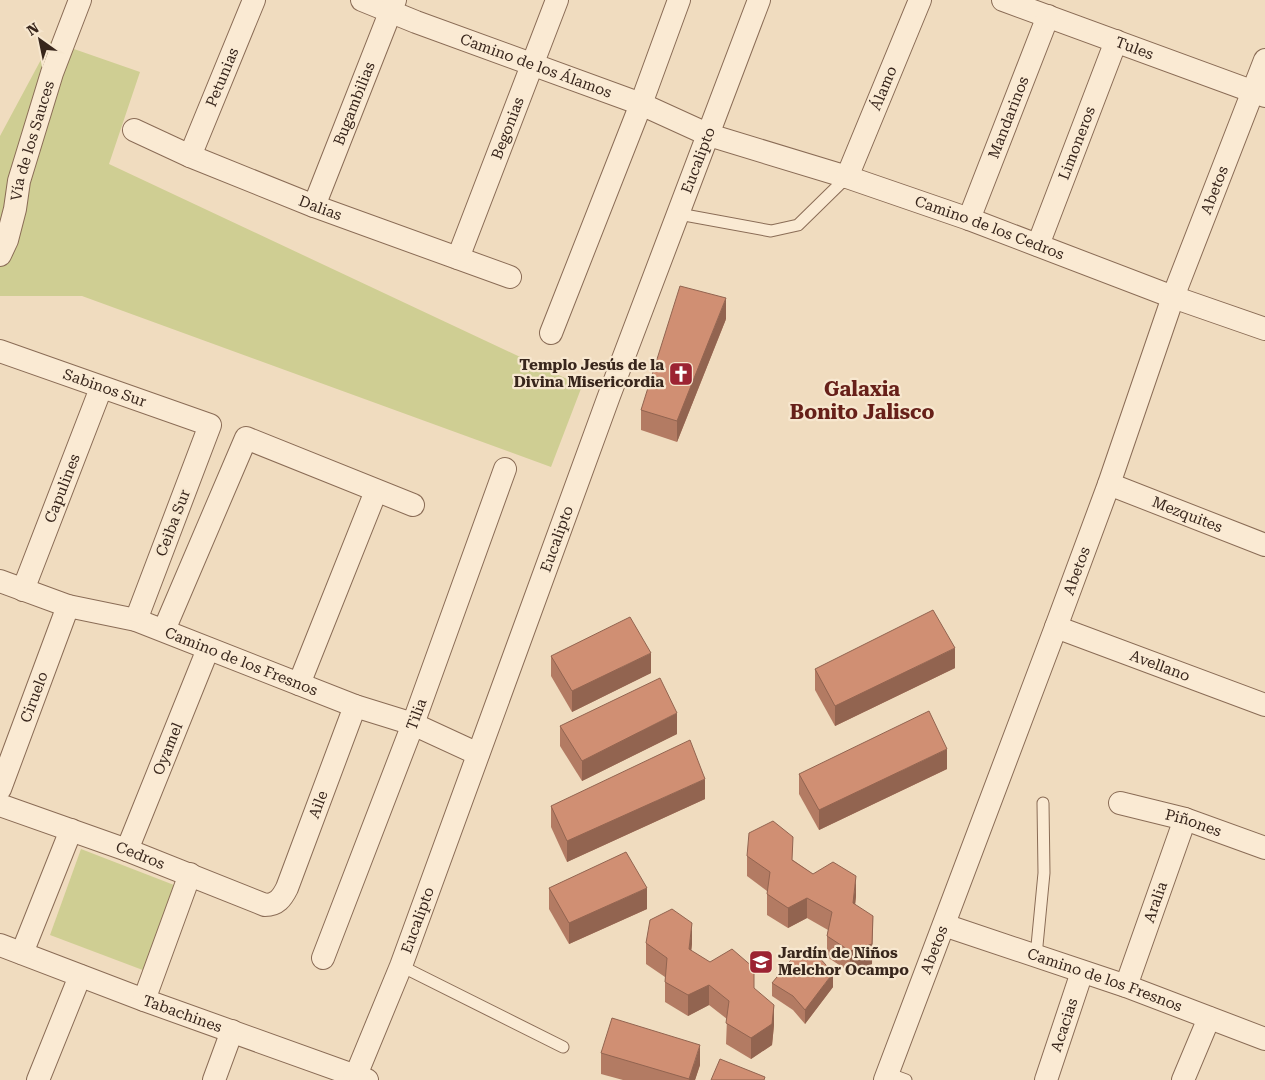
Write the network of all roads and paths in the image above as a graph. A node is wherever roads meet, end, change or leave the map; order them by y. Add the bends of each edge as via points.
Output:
1 (80, 0) edge
2 (254, 0) edge
3 (362, 0) edge
4 (557, 0) edge
5 (679, 0) edge
6 (759, 0) edge
7 (920, 0) edge
8 (1003, 0) edge
9 (393, 6) edge
10 (1048, 16) junction
11 (1116, 41) junction
12 (1265, 60) edge
13 (531, 64) junction
14 (1259, 94) edge
15 (641, 104) junction
16 (134, 130) dead end
17 (709, 135) junction
18 (190, 156) junction
19 (848, 177) junction
20 (314, 206) junction
21 (679, 214) junction
22 (969, 219) junction
23 (1038, 245) junction
24 (0, 255) edge
25 (458, 258) junction
26 (510, 277) dead end
27 (1173, 297) junction
28 (1265, 329) edge
29 (551, 333) dead end
30 (0, 351) edge
31 (101, 388) junction
32 (210, 425) joint
33 (505, 469) dead end
34 (1109, 484) junction
35 (376, 491) junction
36 (414, 505) dead end
37 (1265, 545) edge
38 (0, 581) edge
39 (23, 590) junction
40 (68, 606) junction
41 (136, 620) junction
42 (1056, 628) junction
43 (164, 630) junction
44 (208, 649) junction
45 (300, 684) junction
46 (1265, 704) edge
47 (355, 706) junction
48 (413, 724) junction
49 (478, 754) junction
50 (0, 789) edge
51 (1043, 803) dead end
52 (1120, 803) dead end
53 (0, 805) edge
54 (1185, 820) junction
55 (71, 830) junction
56 (1265, 848) edge
57 (127, 850) junction
58 (190, 874) junction
59 (279, 901) joint
60 (944, 925) junction
61 (0, 945) edge
62 (22, 953) junction
63 (1036, 956) junction
64 (323, 958) dead end
65 (401, 966) junction
66 (1082, 972) junction
67 (80, 976) junction
68 (1126, 986) junction
69 (144, 1000) junction
70 (1208, 1018) junction
71 (232, 1031) junction
72 (1265, 1039) edge
73 (563, 1047) dead end
74 (892, 1078) edge
75 (359, 1079) edge
76 (38, 1080) edge
77 (214, 1080) edge
78 (1046, 1080) edge
79 (1183, 1080) edge

1 - 24 street, Vía de los Sauces via 52,73 19,181 7,240
2 - 18 street, Petunias
3 - 9 street, Camino de los Álamos
4 - 13 street, Begonias
5 - 15 street
6 - 17 street, Eucalipto
7 - 19 street, Álamo
8 - 10 street, Tules
9 - 13 street, Camino de los Álamos
9 - 20 street, Bugambilias
10 - 11 street, Tules
10 - 22 street, Mandarinos
11 - 14 street, Tules
11 - 23 street, Limoneros
12 - 14 street, Abetos
13 - 15 street, Camino de los Álamos
13 - 25 street, Begonias
14 - 27 street, Abetos
15 - 17 street, Camino de los Álamos
15 - 29 street
16 - 18 street, Dalias
17 - 19 street, Camino de los Cedros
17 - 21 street, Eucalipto
18 - 20 street, Dalias
19 - 21 lane via 798,225 771,230
19 - 22 street, Camino de los Cedros
20 - 25 street, Dalias
21 - 49 street, Eucalipto
22 - 23 street, Camino de los Cedros
23 - 27 street, Camino de los Cedros
25 - 26 street, Dalias
27 - 28 street, Camino de los Cedros
27 - 34 street, Abetos
30 - 31 street, Sabinos Sur
31 - 32 street, Sabinos Sur
31 - 39 street, Capulines
32 - 41 street, Ceiba Sur
33 - 48 street, Tilia
34 - 37 street, Mezquites
34 - 42 street, Abetos
35 - 36 street
35 - 43 street via 246,438
35 - 45 street
38 - 39 street, Camino de los Fresnos
39 - 40 street, Camino de los Fresnos
40 - 41 street, Camino de los Fresnos
40 - 50 street, Ciruelo
41 - 43 street, Camino de los Fresnos
42 - 46 street, Avellano
42 - 60 street, Abetos
43 - 44 street, Camino de los Fresnos
44 - 45 street, Camino de los Fresnos
44 - 57 street, Oyamel
45 - 47 street, Camino de los Fresnos
47 - 48 street, Camino de los Fresnos
47 - 59 street, Aile via 287,888
48 - 49 street, Camino de los Fresnos
48 - 64 street, Tilia
49 - 65 street, Eucalipto
51 - 63 lane via 1044,872
52 - 54 street, Piñones
53 - 55 street, Cedros
54 - 56 street, Piñones
54 - 68 street, Aralia
55 - 57 street, Cedros
55 - 62 street
57 - 58 street, Cedros
58 - 59 street, Cedros via 265,905
58 - 69 street
60 - 63 street, Camino de los Fresnos
60 - 74 street, Abetos
61 - 62 street, Tabachines
62 - 67 street, Tabachines
63 - 66 street, Camino de los Fresnos
65 - 73 lane
65 - 75 street, Eucalipto
66 - 68 street, Camino de los Fresnos
66 - 78 street, Acacias
67 - 69 street, Tabachines
67 - 76 street
68 - 70 street, Camino de los Fresnos
69 - 71 street, Tabachines
70 - 72 street, Camino de los Fresnos
70 - 79 street
71 - 75 street, Tabachines
71 - 77 street

